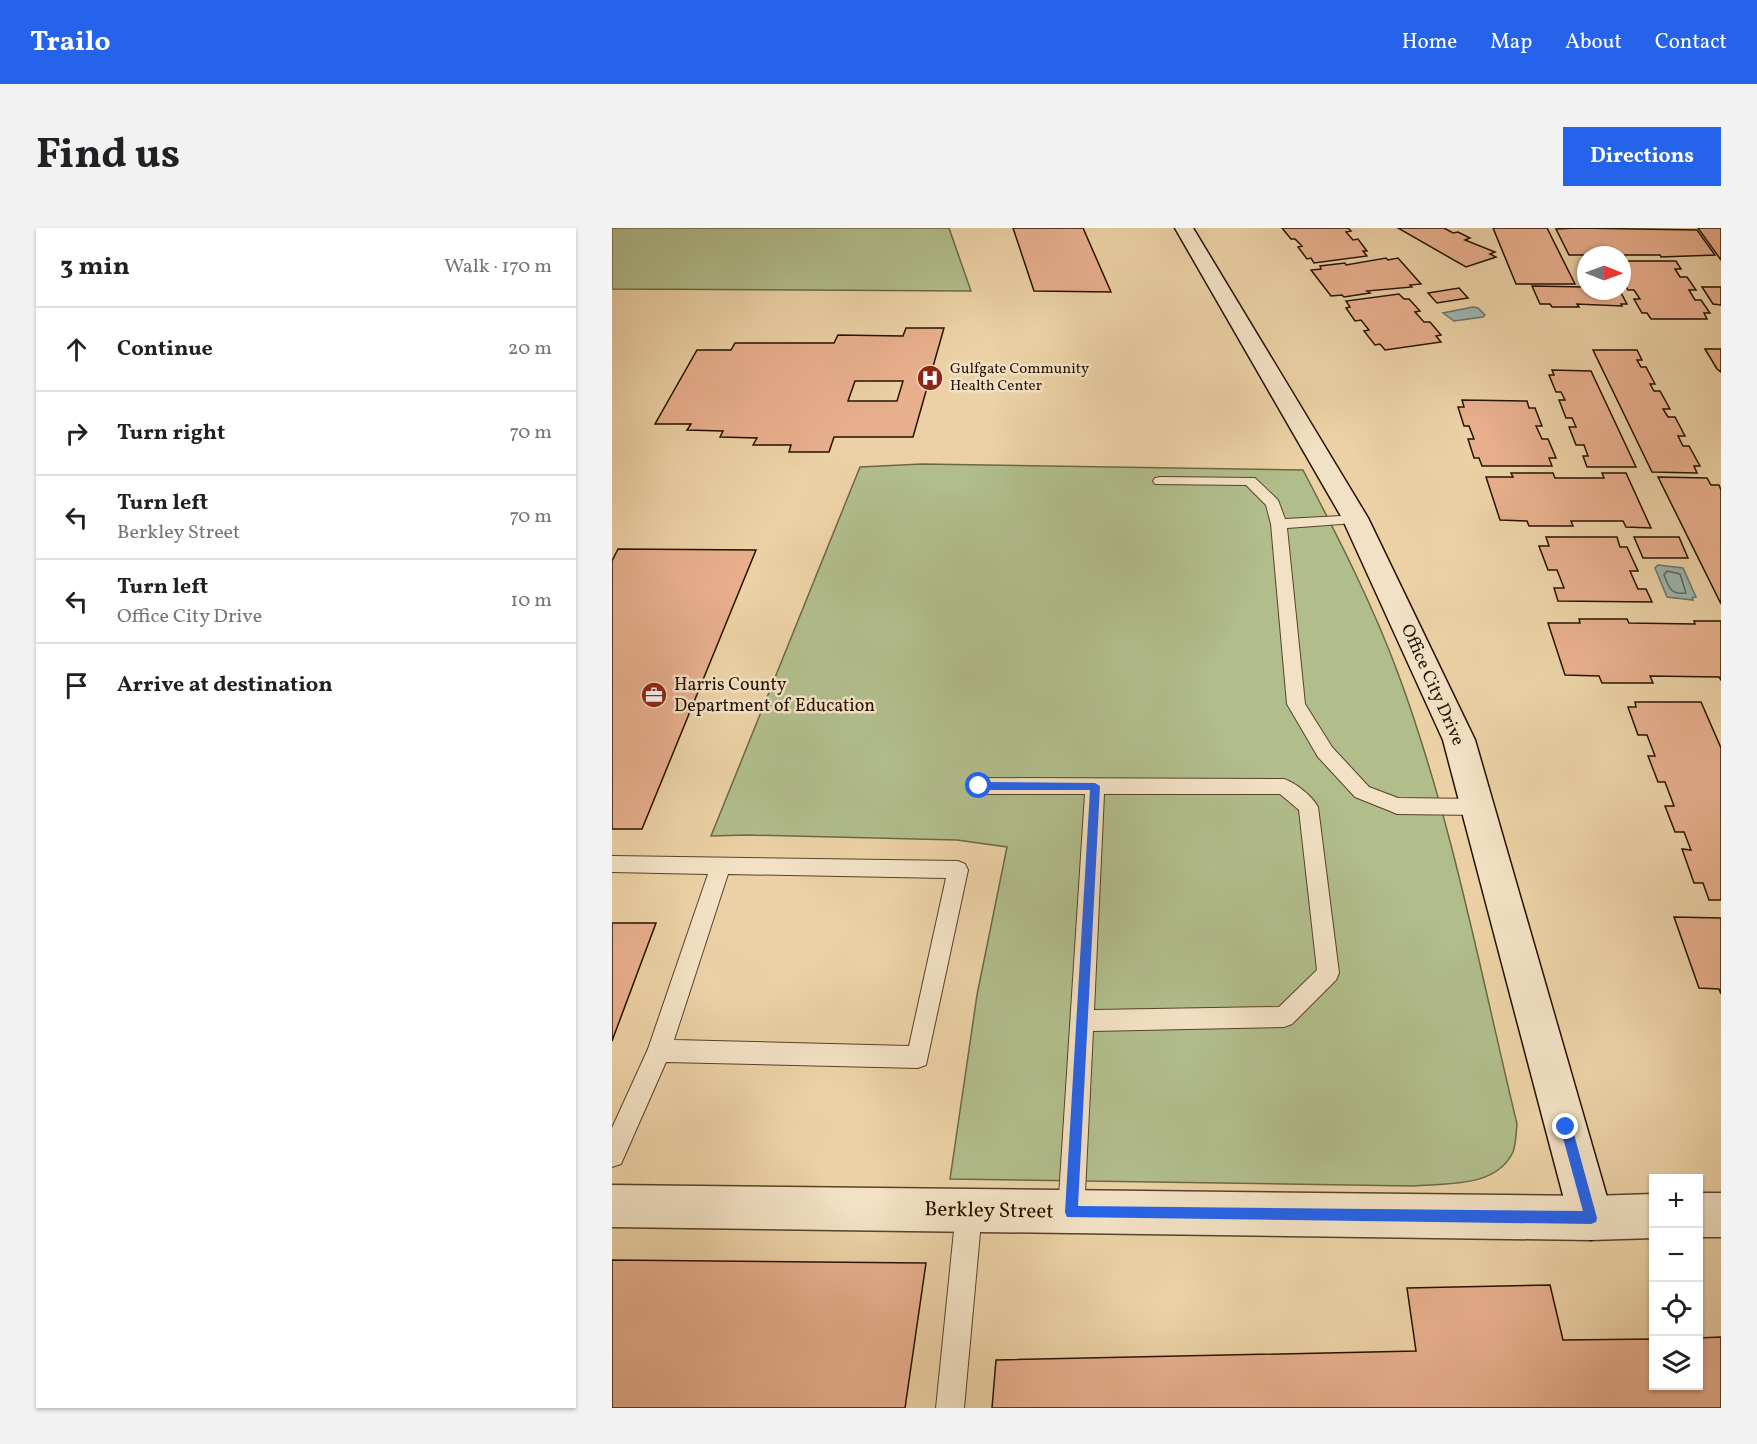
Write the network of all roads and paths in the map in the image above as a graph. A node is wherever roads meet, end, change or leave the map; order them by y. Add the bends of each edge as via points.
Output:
1 (1184, 228) edge
2 (1160, 481) dead end
3 (1355, 518) junction
4 (1279, 524) junction
5 (979, 786) dead end
6 (1095, 786) junction
7 (1478, 807) junction
8 (612, 864) edge
9 (721, 866) junction
10 (1082, 1021) junction
11 (659, 1051) junction
12 (612, 1155) edge
13 (612, 1206) edge
14 (969, 1211) junction
15 (1071, 1212) junction
16 (1703, 1215) edge
17 (1721, 1215) edge
18 (1649, 1216) edge
19 (1591, 1218) junction
20 (950, 1408) edge

1 - 3 street, Office City Drive
2 - 4 lane via 1250,481 1273,503
3 - 4 lane
3 - 7 street, Office City Drive via 1459,740
4 - 7 lane via 1296,704 1325,752 1362,792 1396,806
5 - 6 lane
6 - 10 lane
6 - 10 lane via 1284,787 1308,807 1328,973 1284,1017
7 - 19 street, Office City Drive
8 - 9 lane
9 - 11 lane
9 - 11 lane via 958,870 918,1057
10 - 15 lane
11 - 12 lane
13 - 14 street, Berkley Street
14 - 15 street, Berkley Street
14 - 20 lane
15 - 19 street, Berkley Street
16 - 17 street
18 - 19 street, Berkley Street

